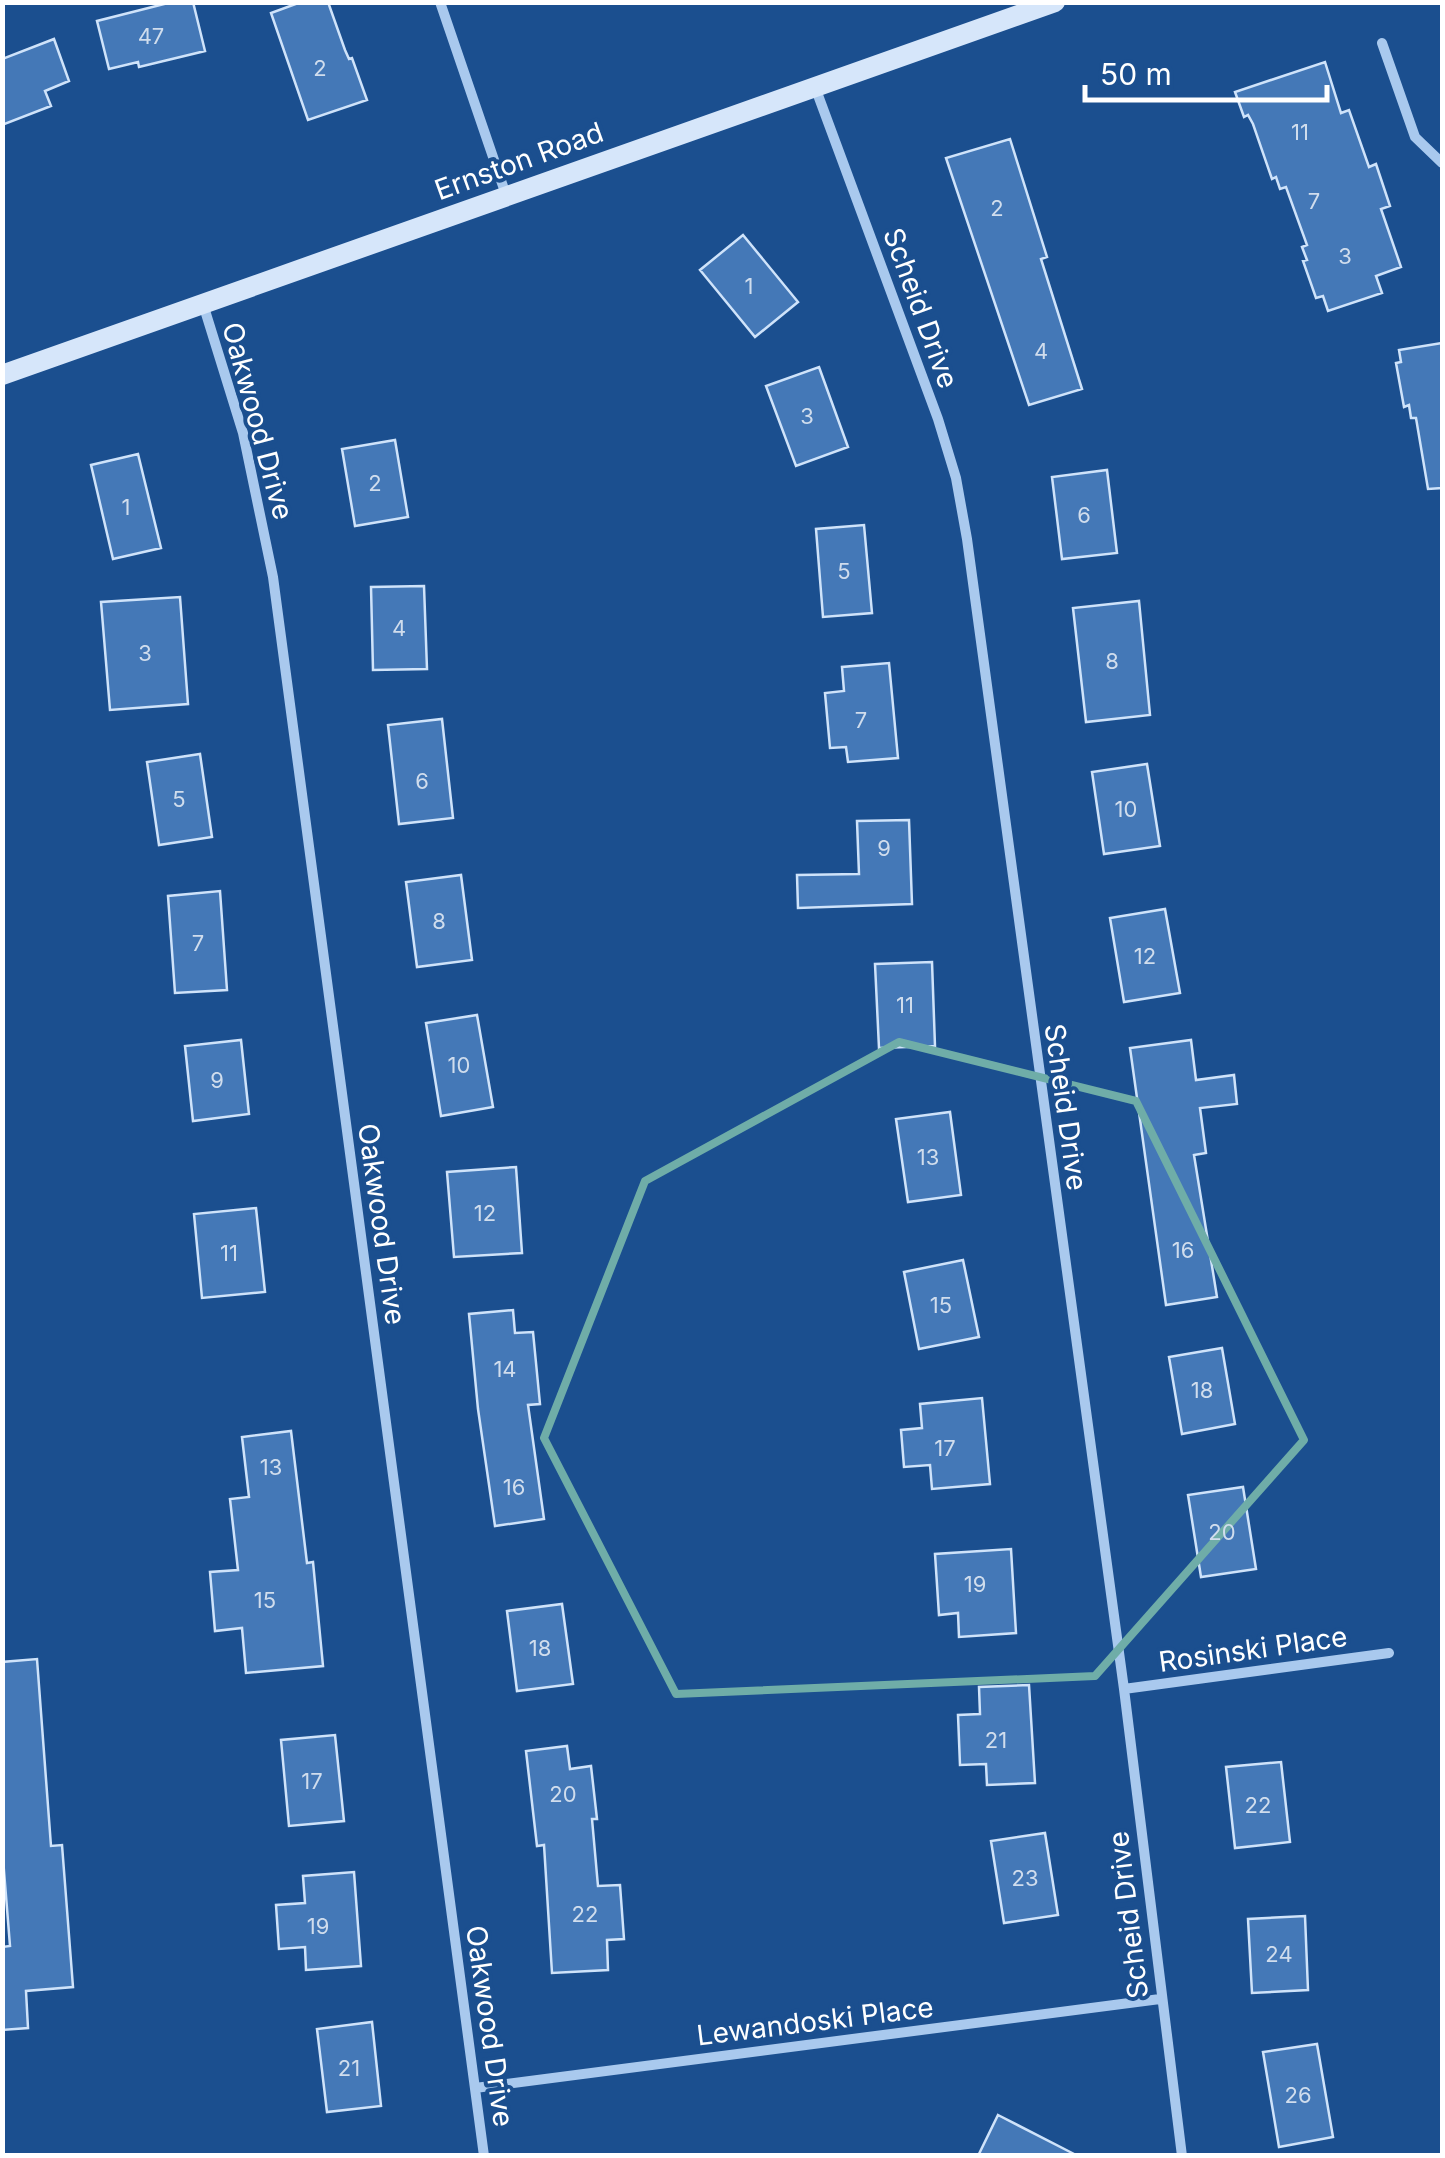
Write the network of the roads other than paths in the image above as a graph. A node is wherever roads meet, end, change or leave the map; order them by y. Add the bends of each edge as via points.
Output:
1 (440, 2) edge
2 (1054, 2) edge
3 (1382, 43) dead end
4 (815, 86) junction
5 (1442, 163) edge
6 (506, 195) junction
7 (203, 304) junction
8 (2, 374) edge
9 (1389, 1653) dead end
10 (1124, 1689) junction
11 (1160, 1999) junction
12 (476, 2088) junction
13 (484, 2156) edge
14 (1182, 2156) edge

1 - 6 street
2 - 4 street, Ernston Road
3 - 5 street via 1416,137
4 - 6 street, Ernston Road
4 - 10 street, Scheid Drive via 956,478
6 - 7 street, Ernston Road
7 - 8 street, Ernston Road
7 - 12 street, Oakwood Drive via 244,433 273,578
9 - 10 street, Rosinski Place
10 - 11 street, Scheid Drive
11 - 12 street, Lewandoski Place
11 - 14 street, Scheid Drive
12 - 13 street, Oakwood Drive

